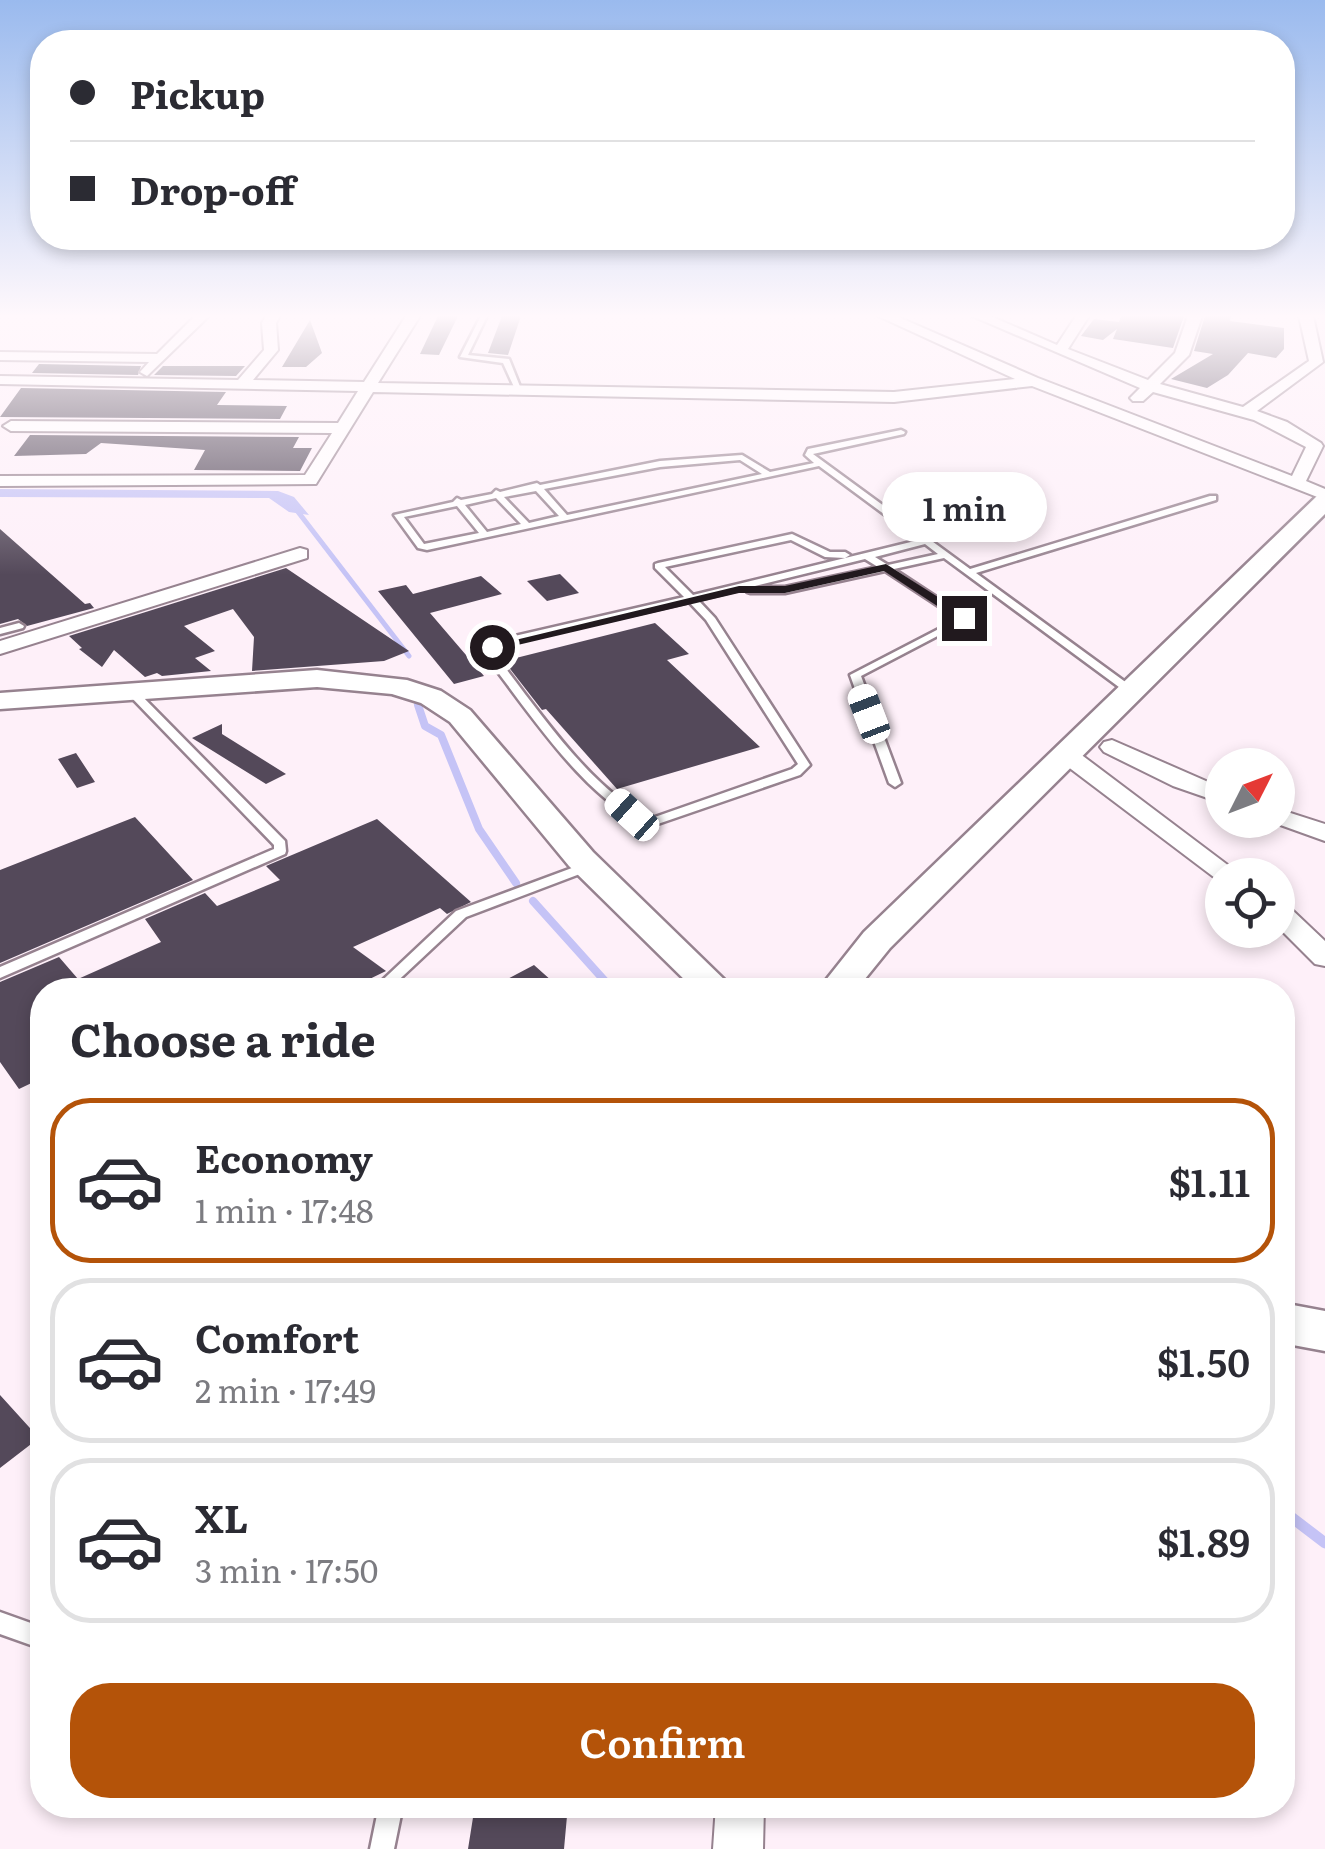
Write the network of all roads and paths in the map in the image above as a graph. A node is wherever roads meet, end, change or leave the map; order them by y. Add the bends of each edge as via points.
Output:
1 (35, 402) edge
2 (152, 402) edge
3 (359, 402) edge
4 (1089, 402) edge
5 (1137, 402) edge
6 (1207, 402) edge
7 (1259, 402) edge
8 (1245, 413) junction
9 (1144, 424) junction
10 (130, 426) junction
11 (346, 428) junction
12 (6, 432) edge
13 (902, 432) dead end
14 (820, 464) junction
15 (768, 474) junction
16 (0, 480) edge
17 (1296, 484) junction
18 (536, 486) junction
19 (496, 493) junction
20 (1213, 498) dead end
21 (1325, 498) edge
22 (457, 500) junction
23 (564, 516) junction
24 (528, 527) junction
25 (486, 536) junction
26 (927, 541) junction
27 (300, 554) dead end
28 (946, 555) junction
29 (867, 556) junction
30 (886, 567) junction
31 (970, 572) junction
32 (739, 590) junction
33 (696, 600) junction
34 (18, 626) dead end
35 (0, 631) edge
36 (0, 648) edge
37 (1131, 691) junction
38 (133, 694) junction
39 (0, 701) edge
40 (1112, 746) dead end
41 (1067, 754) junction
42 (895, 783) dead end
43 (1205, 790) edge
44 (1295, 822) edge
45 (1325, 833) edge
46 (1205, 858) edge
47 (588, 866) junction
48 (1295, 929) edge
49 (1325, 958) edge
50 (0, 973) edge
51 (391, 978) edge
52 (705, 978) edge
53 (846, 978) edge
54 (1295, 1325) edge
55 (1325, 1331) edge
56 (0, 1623) edge
57 (30, 1634) edge
58 (388, 1818) edge
59 (739, 1818) edge
60 (382, 1849) edge
61 (738, 1849) edge

1 - 12 street
2 - 10 street
3 - 11 street
4 - 9 street
5 - 9 street
6 - 8 street
7 - 8 street
8 - 17 street via 1316,446
9 - 17 street
10 - 11 street
10 - 12 street
11 - 16 street via 314,478 304,481
13 - 14 lane via 808,453
14 - 15 lane
14 - 26 lane
15 - 18 lane via 737,457
15 - 23 lane
17 - 21 street
18 - 19 lane
18 - 23 lane
19 - 22 lane
19 - 24 lane
20 - 31 lane
21 - 37 street
22 - 25 lane
22 - 25 lane via 398,514 424,547
23 - 24 lane
24 - 25 lane
26 - 28 lane
26 - 29 lane
27 - 36 street
28 - 30 lane
28 - 31 lane
29 - 30 lane
29 - 32 lane
29 - 33 lane via 832,556 792,536 658,566
30 - 32 lane via 785,590
30 - 42 lane via 964,618 855,675
31 - 37 lane
32 - 33 lane
33 - 33 lane via 804,765 646,822 596,783 490,651 506,641
34 - 35 lane
37 - 41 street
38 - 39 street
38 - 47 street via 324,680 426,694 460,716
38 - 50 lane via 280,850
40 - 43 street
41 - 46 street
41 - 53 street
44 - 45 street
47 - 51 lane via 461,914
47 - 52 street
48 - 49 street
54 - 55 street
56 - 57 lane
58 - 60 lane
59 - 61 street

